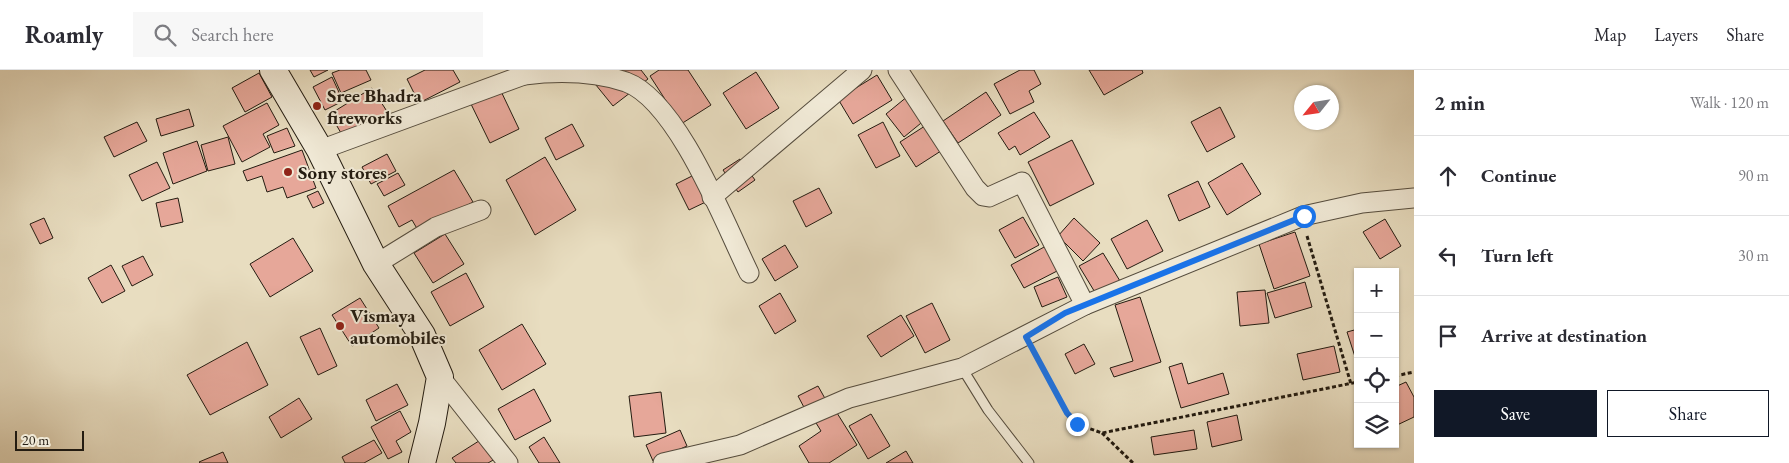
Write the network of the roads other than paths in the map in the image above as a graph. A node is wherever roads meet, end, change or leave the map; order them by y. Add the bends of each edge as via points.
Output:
1 (273, 70) edge
2 (862, 70) edge
3 (898, 70) edge
4 (524, 73) edge
5 (320, 150) junction
6 (712, 197) junction
7 (1414, 198) edge
8 (481, 210) dead end
9 (376, 264) junction
10 (749, 273) dead end
11 (1085, 304) junction
12 (962, 368) junction
13 (440, 377) junction
14 (422, 463) edge
15 (508, 463) edge
16 (663, 463) edge
17 (1029, 463) edge

1 - 5 main road
2 - 6 street
3 - 11 street via 983,196 990,197 1022,182
4 - 5 street
4 - 6 street via 558,71 627,83 658,105 688,146
5 - 9 main road
6 - 10 street
7 - 11 street via 1362,203 1304,216
8 - 9 street via 436,227
9 - 13 main road via 422,335
11 - 12 street
12 - 16 street via 849,398 740,445
12 - 17 lane via 988,410
13 - 14 main road
13 - 15 street

